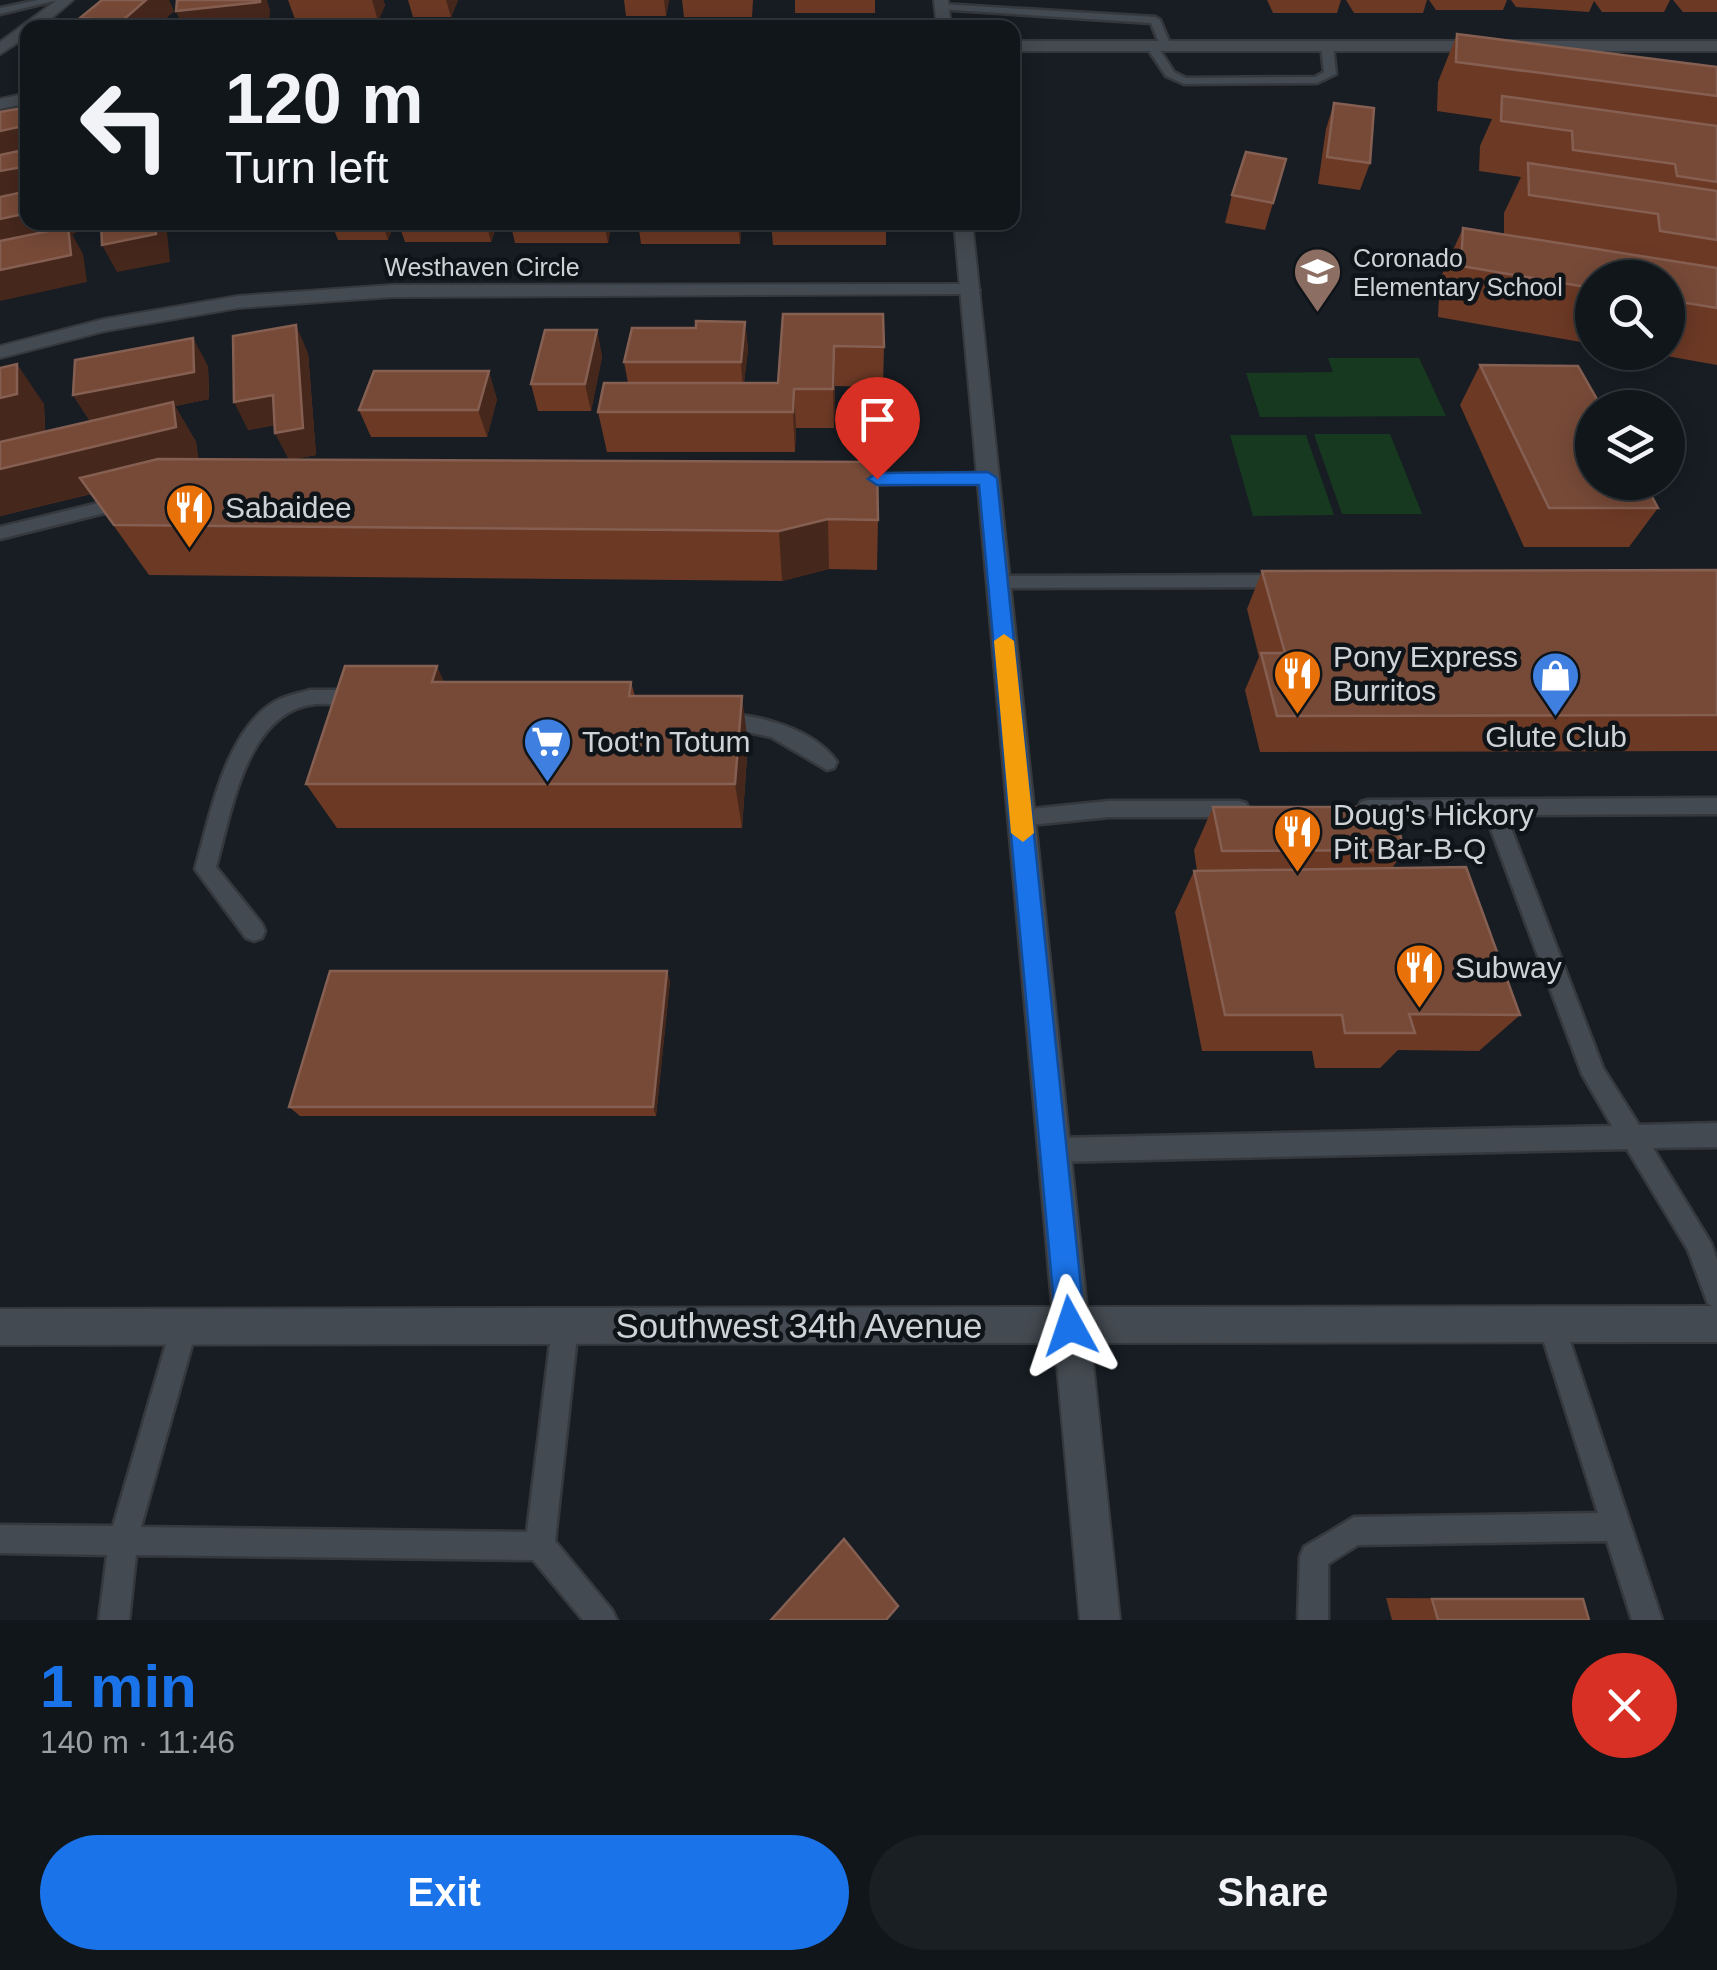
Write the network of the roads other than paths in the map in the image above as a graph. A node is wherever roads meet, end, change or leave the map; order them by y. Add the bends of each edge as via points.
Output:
1 (53, 0) edge
2 (66, 0) edge
3 (941, 3) edge
4 (0, 11) edge
5 (40, 20) edge
6 (1020, 46) edge
7 (1159, 46) junction
8 (1327, 46) junction
9 (1717, 46) edge
10 (964, 230) edge
11 (970, 290) junction
12 (0, 352) edge
13 (988, 478) junction
14 (836, 480) edge
15 (142, 499) edge
16 (0, 534) edge
17 (1300, 581) edge
18 (998, 582) junction
19 (388, 698) edge
20 (707, 720) edge
21 (827, 762) dead end
22 (1717, 806) edge
23 (1337, 808) edge
24 (1493, 808) junction
25 (1259, 809) edge
26 (1021, 818) junction
27 (254, 931) dead end
28 (1633, 1135) junction
29 (1717, 1135) edge
30 (1054, 1150) junction
31 (1717, 1295) edge
32 (1717, 1324) edge
33 (1070, 1326) junction
34 (1552, 1326) junction
35 (0, 1327) edge
36 (184, 1327) junction
37 (565, 1327) junction
38 (1618, 1527) junction
39 (0, 1539) edge
40 (123, 1540) junction
41 (540, 1546) junction
42 (114, 1620) edge
43 (602, 1620) edge
44 (1100, 1620) edge
45 (1313, 1620) edge
46 (1647, 1620) edge

1 - 4 lane
2 - 5 main road
3 - 7 lane via 1155,20
6 - 7 main road
7 - 8 main road
7 - 8 lane via 1170,74 1184,81 1317,80 1330,74
8 - 9 main road via 1541,52
10 - 11 main road
11 - 12 main road, Westhaven Circle via 392,291 238,302 104,324
11 - 13 main road
13 - 14 lane
13 - 18 main road
15 - 16 lane
17 - 18 lane
18 - 26 main road
19 - 27 lane via 308,697 270,714 246,743 205,869
20 - 21 lane via 744,721 791,734
22 - 24 lane
23 - 24 lane
24 - 28 lane via 1594,1074
25 - 26 lane via 1110,809
26 - 30 main road
28 - 29 lane
28 - 30 lane
28 - 31 lane via 1698,1242
30 - 33 main road
32 - 34 main road, Southwest 34th Avenue
33 - 34 main road, Southwest 34th Avenue
33 - 37 main road, Southwest 34th Avenue
33 - 44 main road
34 - 38 lane
35 - 36 main road, Southwest 34th Avenue
36 - 37 main road, Southwest 34th Avenue
36 - 40 lane
37 - 41 lane
38 - 45 lane via 1354,1531 1314,1556
38 - 46 lane
39 - 40 lane
40 - 41 lane
40 - 42 lane
41 - 43 lane

